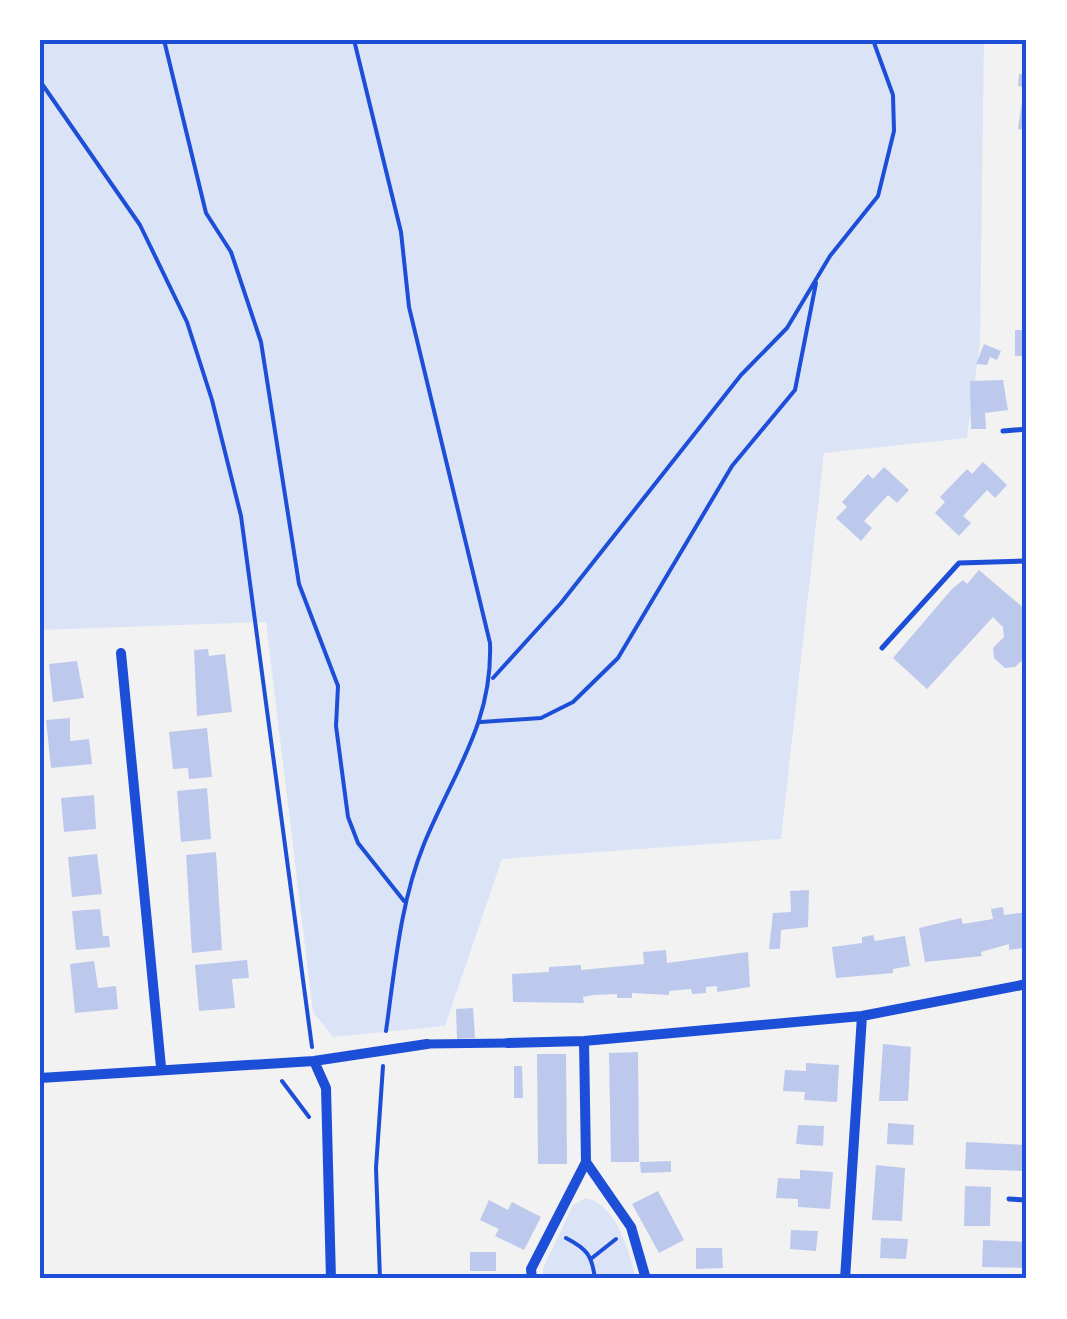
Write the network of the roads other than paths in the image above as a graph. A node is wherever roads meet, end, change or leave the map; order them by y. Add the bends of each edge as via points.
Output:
1 (1003, 430) dead end
2 (1027, 430) edge
3 (1027, 561) edge
4 (882, 648) dead end
5 (121, 653) dead end
6 (1027, 984) edge
7 (862, 1016) junction
8 (584, 1041) junction
9 (508, 1043) joint
10 (428, 1044) joint
11 (314, 1062) junction
12 (160, 1068) junction
13 (40, 1078) edge
14 (586, 1162) junction
15 (1009, 1199) dead end
16 (1027, 1200) edge
17 (330, 1279) edge
18 (532, 1279) edge
19 (646, 1279) edge
20 (845, 1279) edge

1 - 2 lane
3 - 4 lane via 959,563
5 - 12 street
6 - 7 street
7 - 8 street
7 - 20 street
8 - 9 street
8 - 14 street
9 - 10 street
10 - 11 street
11 - 12 street
11 - 17 street via 326,1088
12 - 13 street
14 - 18 street via 531,1268
14 - 19 street via 630,1226
15 - 16 lane

